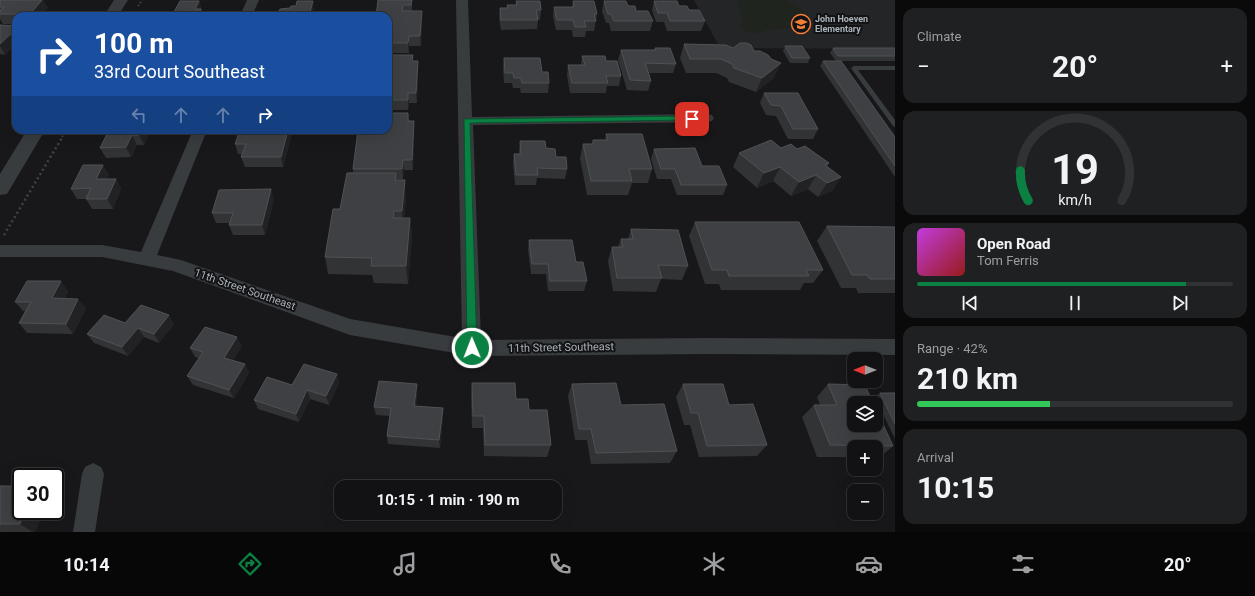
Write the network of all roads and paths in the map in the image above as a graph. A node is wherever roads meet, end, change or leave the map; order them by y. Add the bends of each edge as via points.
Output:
1 (121, 0) edge
2 (253, 0) edge
3 (462, 0) edge
4 (114, 12) edge
5 (248, 12) edge
6 (895, 68) edge
7 (707, 118) dead end
8 (466, 121) junction
9 (895, 125) edge
10 (34, 134) edge
11 (64, 134) edge
12 (198, 134) edge
13 (0, 189) edge
14 (2, 244) edge
15 (147, 260) junction
16 (895, 347) edge
17 (472, 348) junction
18 (93, 474) dead end
19 (84, 532) edge

1 - 4 street
2 - 5 street
3 - 8 street
6 - 9 lane via 854,68
7 - 8 street
8 - 17 street
10 - 13 street
11 - 14 path
12 - 15 street
14 - 15 street, 11th Street Southeast via 102,251
15 - 17 street, 11th Street Southeast via 175,265 350,327
16 - 17 street, 11th Street Southeast
18 - 19 street

